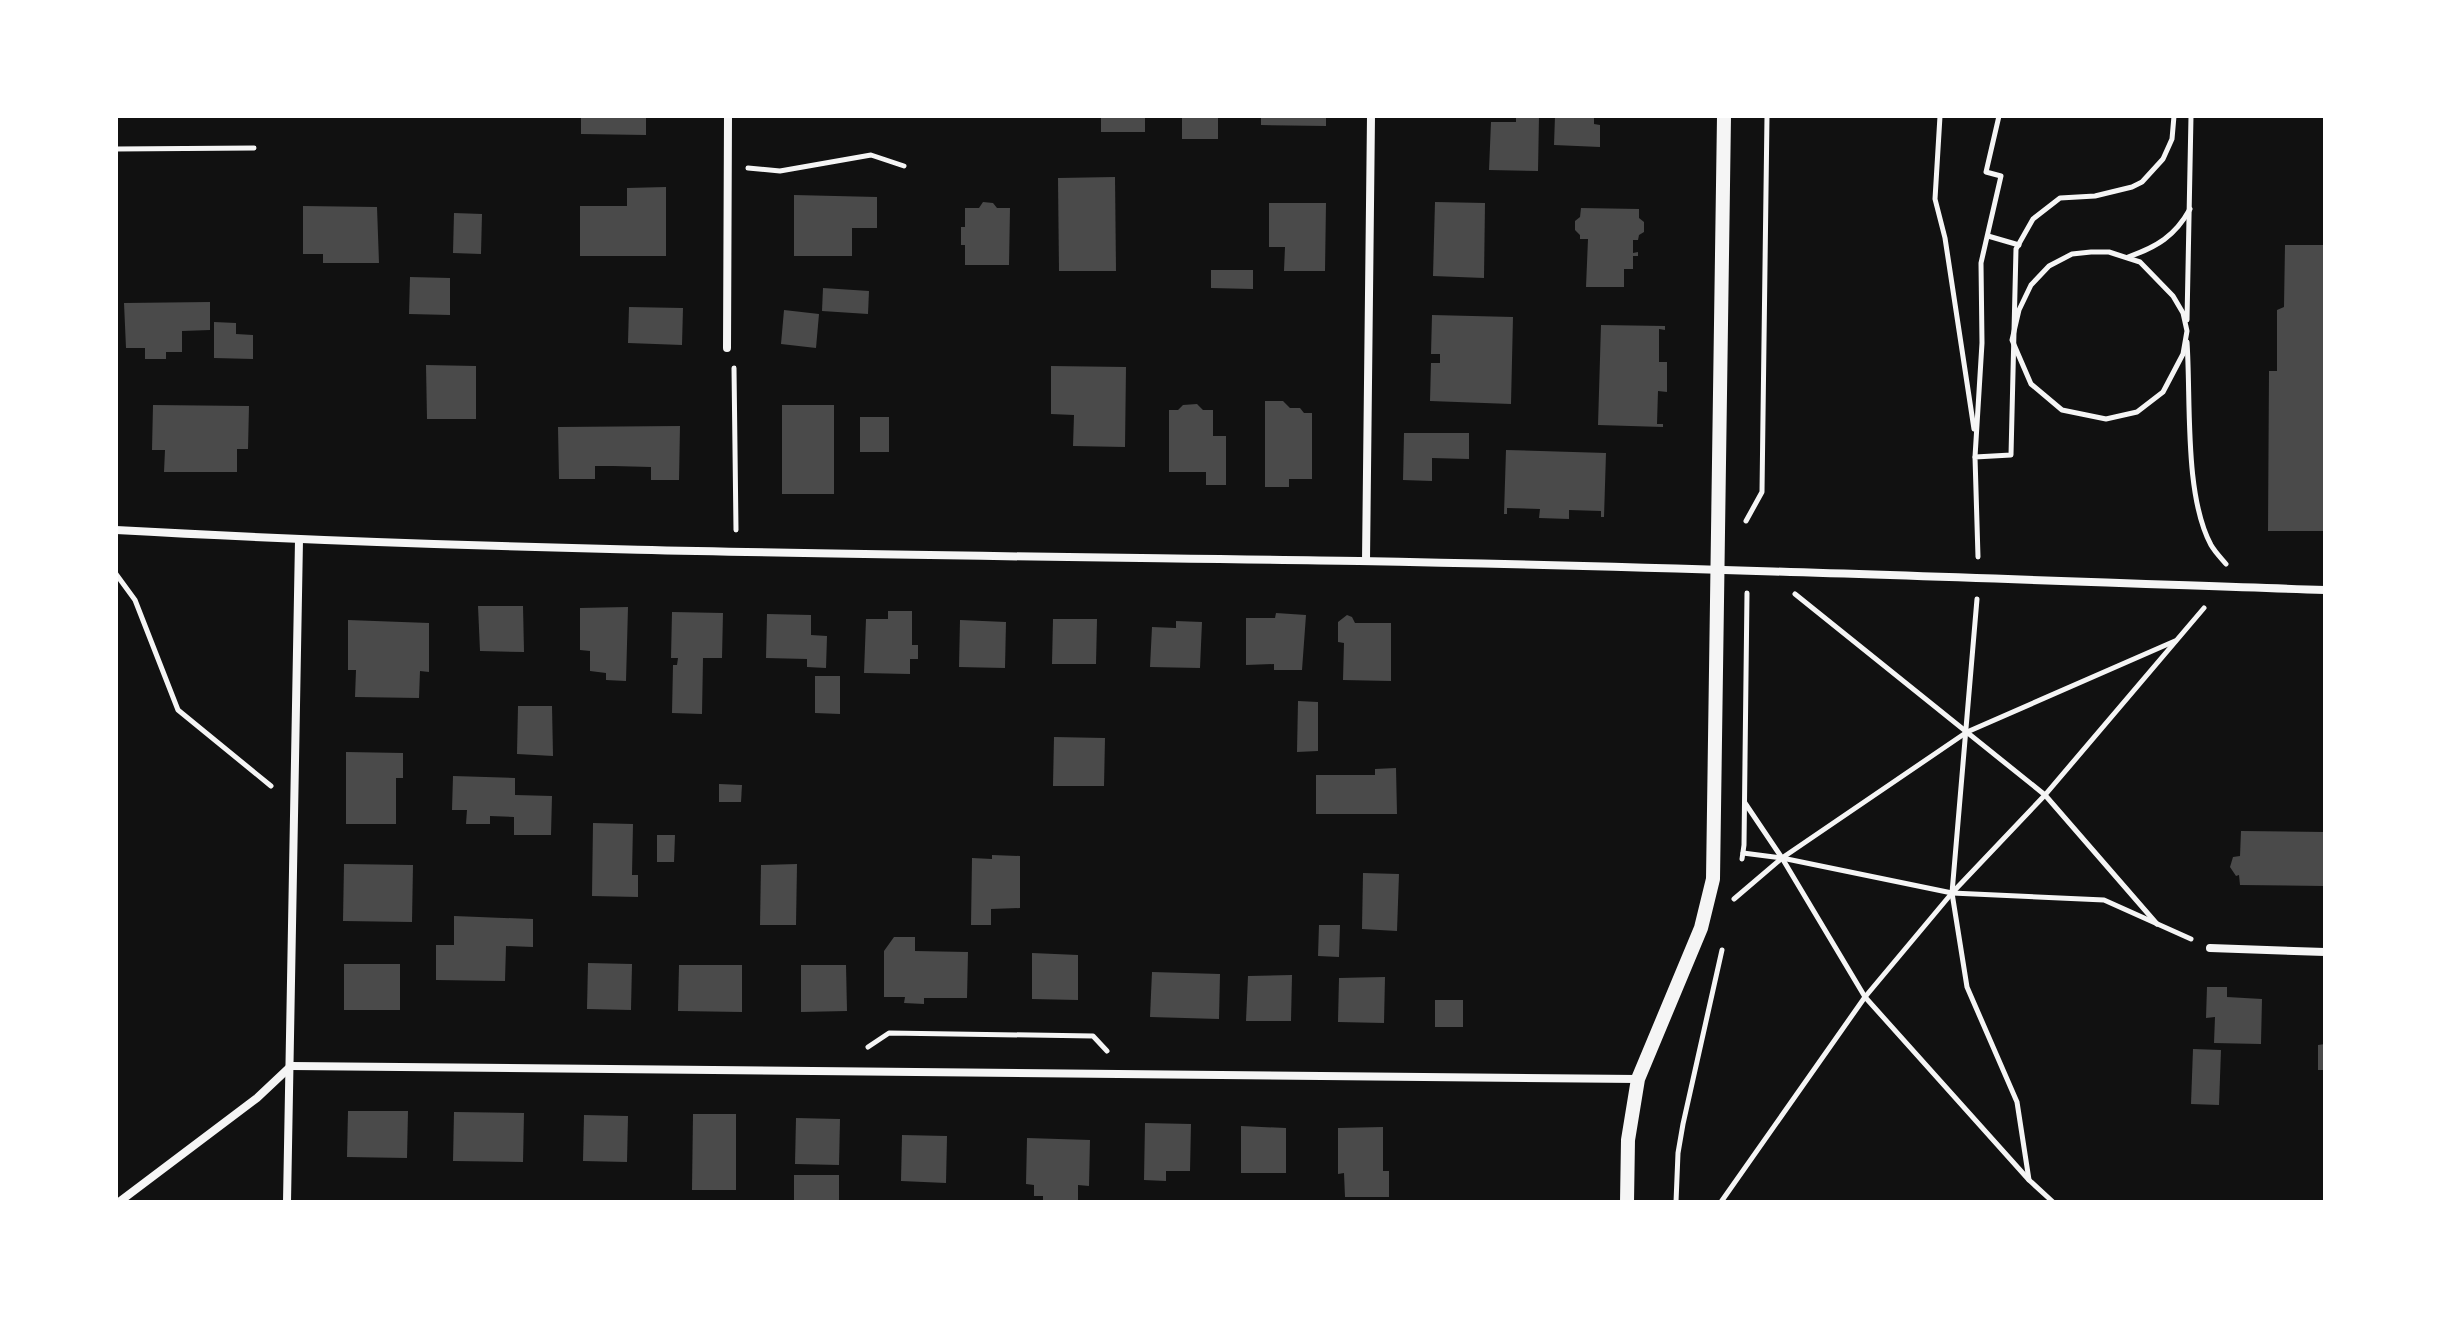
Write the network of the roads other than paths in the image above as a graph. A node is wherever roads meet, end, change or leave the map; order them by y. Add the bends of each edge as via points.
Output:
1 (728, 116) edge
2 (1371, 116) edge
3 (1724, 116) edge
4 (727, 348) road end
5 (116, 530) edge
6 (299, 540) junction
7 (1366, 561) junction
8 (1719, 571) junction
9 (2325, 590) edge
10 (2210, 948) road end
11 (2325, 952) edge
12 (291, 1066) junction
13 (1638, 1079) junction
14 (119, 1202) edge
15 (287, 1202) edge
16 (1627, 1202) edge

1 - 4 street
2 - 7 street
3 - 8 street
5 - 6 street
6 - 7 street
6 - 12 street
7 - 8 street
8 - 9 street
8 - 13 street via 1713,879 1701,928
10 - 11 street
12 - 13 street
12 - 14 street via 257,1098
12 - 15 street
13 - 16 street via 1628,1140

